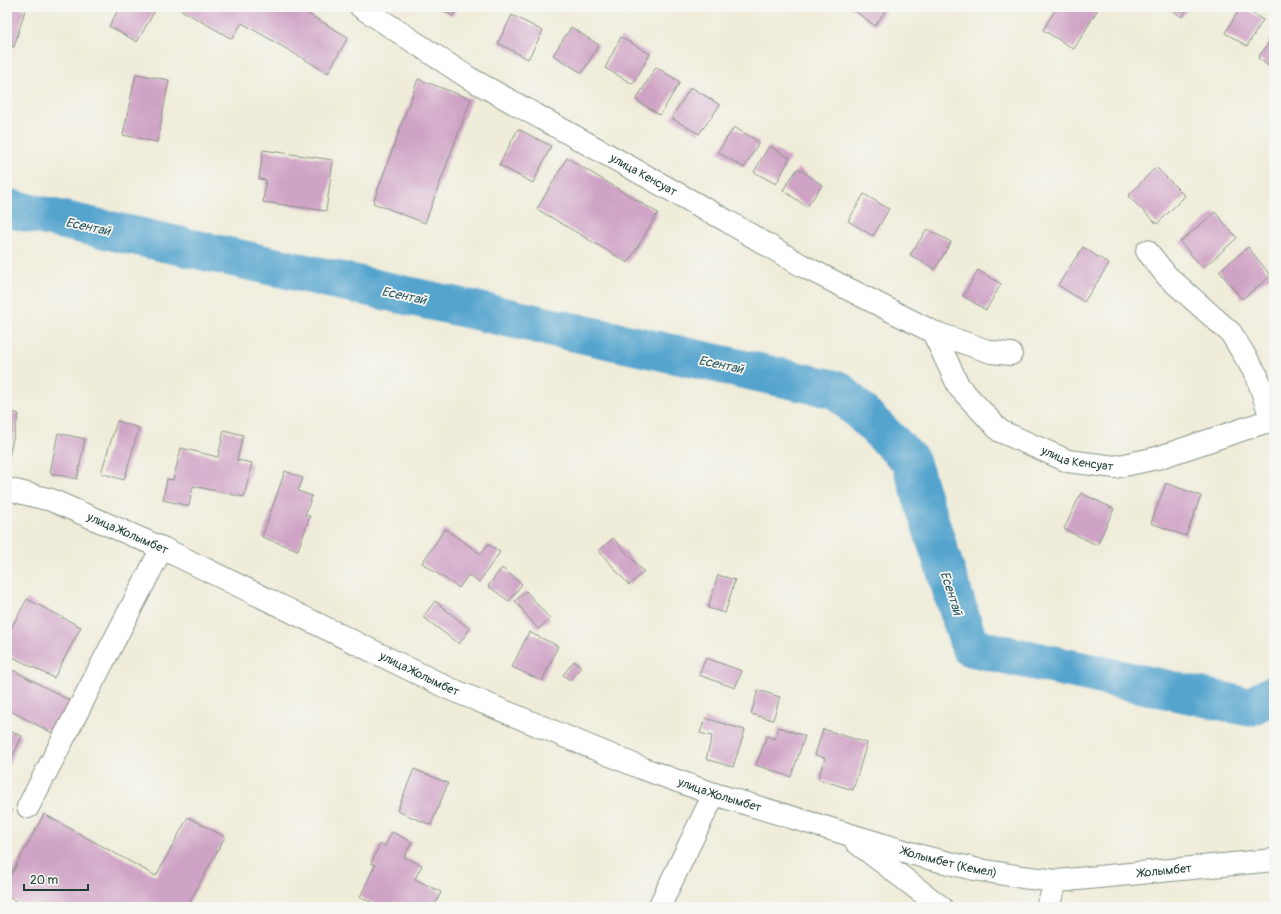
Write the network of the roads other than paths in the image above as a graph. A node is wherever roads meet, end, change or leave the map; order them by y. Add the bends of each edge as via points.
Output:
1 (370, 10) edge
2 (1147, 251) dead end
3 (933, 332) junction
4 (1011, 354) dead end
5 (1273, 421) edge
6 (7, 489) edge
7 (162, 548) junction
8 (714, 794) junction
9 (28, 807) dead end
10 (844, 833) junction
11 (1274, 860) edge
12 (1056, 881) junction
13 (659, 907) edge
14 (941, 907) edge
15 (1047, 907) edge

1 - 3 street, улица Кенсуат via 469,78 727,221 801,265
2 - 5 street via 1167,276 1231,333 1257,376
3 - 4 street, улица Кенсуат via 991,352
3 - 5 street, улица Кенсуат via 960,387 1000,431 1068,462 1115,467 1157,458
6 - 7 street, улица Жолымбет via 51,500
7 - 8 street, улица Жолымбет via 448,688 636,766
7 - 9 street
8 - 10 street, улица Жолымбет
8 - 13 street
10 - 12 street, Жолымбет (Кемел) via 924,858
10 - 14 street
11 - 12 street, Жолымбет
12 - 15 street

